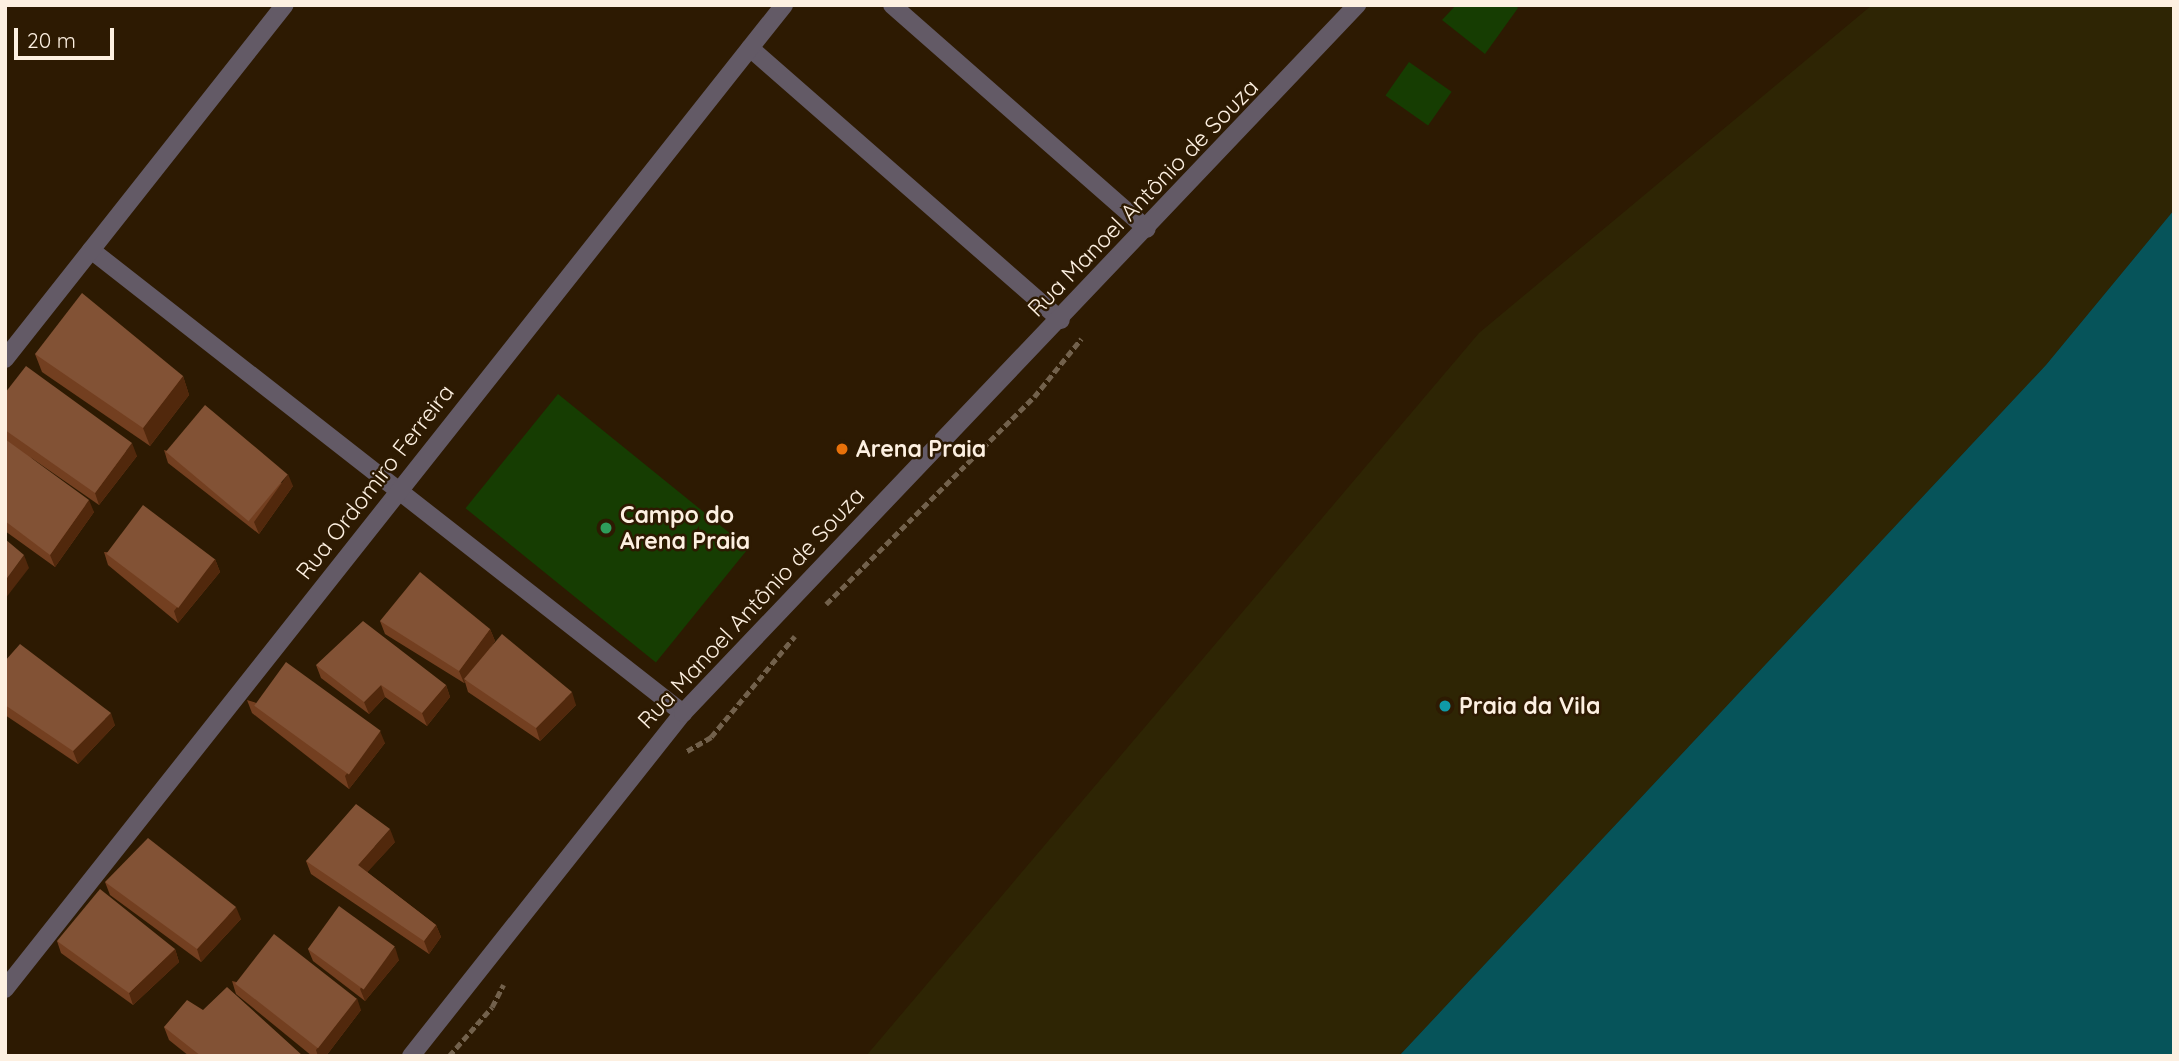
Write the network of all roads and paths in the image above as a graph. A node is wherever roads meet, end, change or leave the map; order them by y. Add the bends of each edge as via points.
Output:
1 (285, 5) edge
2 (784, 5) edge
3 (892, 5) edge
4 (1357, 5) edge
5 (750, 48) junction
6 (1147, 229) junction
7 (91, 250) junction
8 (1061, 320) junction
9 (1088, 325) dead end
10 (5, 359) edge
11 (400, 491) junction
12 (822, 608) dead end
13 (802, 628) dead end
14 (683, 713) junction
15 (677, 758) dead end
16 (508, 972) dead end
17 (5, 989) edge
18 (411, 1056) edge
19 (449, 1056) edge

1 - 7 street
2 - 5 street, Rua Ordomiro Ferreira
3 - 6 street
4 - 6 street, Rua Manoel Antônio de Souza
5 - 8 street
5 - 11 street, Rua Ordomiro Ferreira
6 - 8 street, Rua Manoel Antônio de Souza
7 - 10 street
7 - 11 street
8 - 14 street, Rua Manoel Antônio de Souza
9 - 12 path via 1070,358 1034,397
11 - 14 street
11 - 17 street, Rua Ordomiro Ferreira
13 - 15 path via 711,737
14 - 18 street, Rua Manoel Antônio de Souza
16 - 19 path via 492,1007

